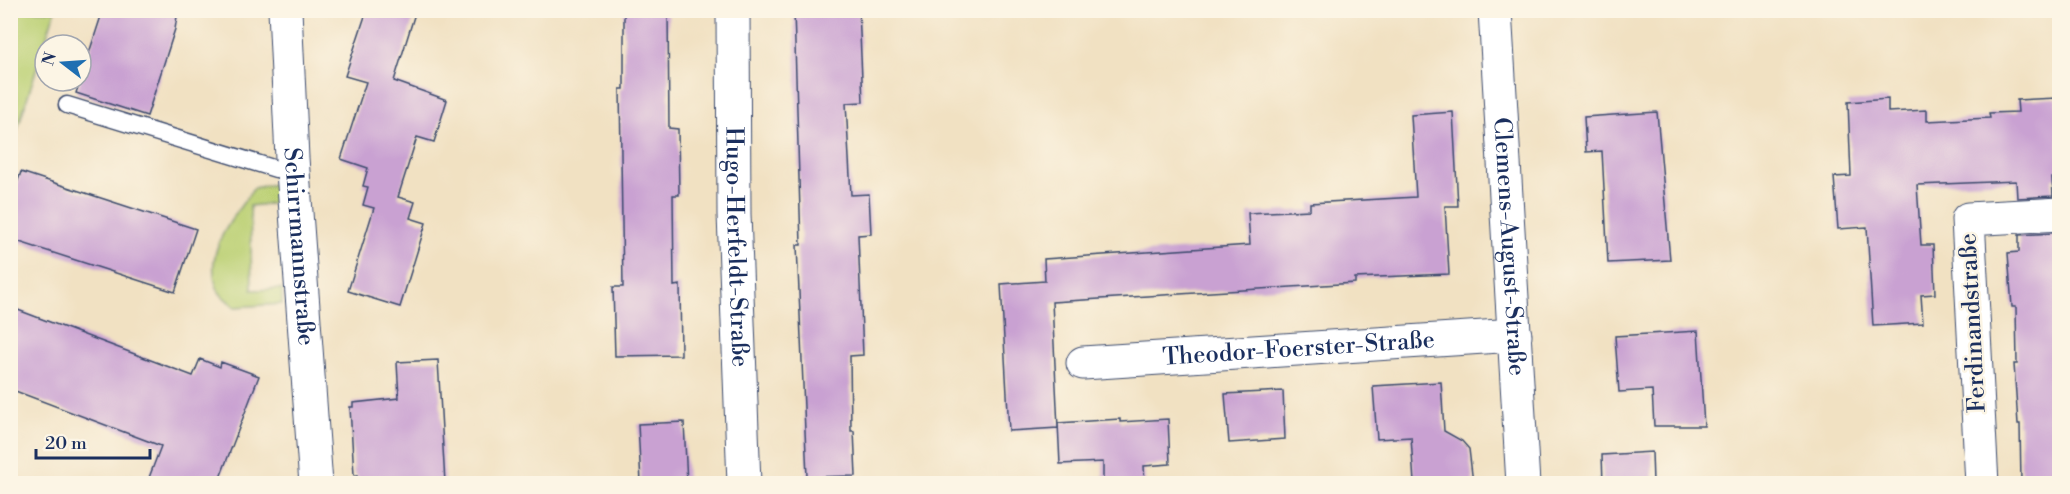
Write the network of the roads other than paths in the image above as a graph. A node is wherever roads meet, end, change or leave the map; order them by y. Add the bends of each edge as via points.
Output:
1 (285, 10) edge
2 (733, 10) edge
3 (1495, 10) edge
4 (67, 105) dead end
5 (276, 169) dead end
6 (2060, 214) edge
7 (1515, 335) junction
8 (1083, 363) dead end
9 (316, 483) edge
10 (744, 483) edge
11 (1523, 483) edge
12 (1982, 483) edge

1 - 9 street, Schirrmannstraße
2 - 10 street, Hugo-Herfeldt-Straße via 734,214
3 - 7 street, Clemens-August-Straße
4 - 5 lane
6 - 12 street, Ferdinandstraße via 1968,219
7 - 8 street, Theodor-Foerster-Straße
7 - 11 street, Clemens-August-Straße

